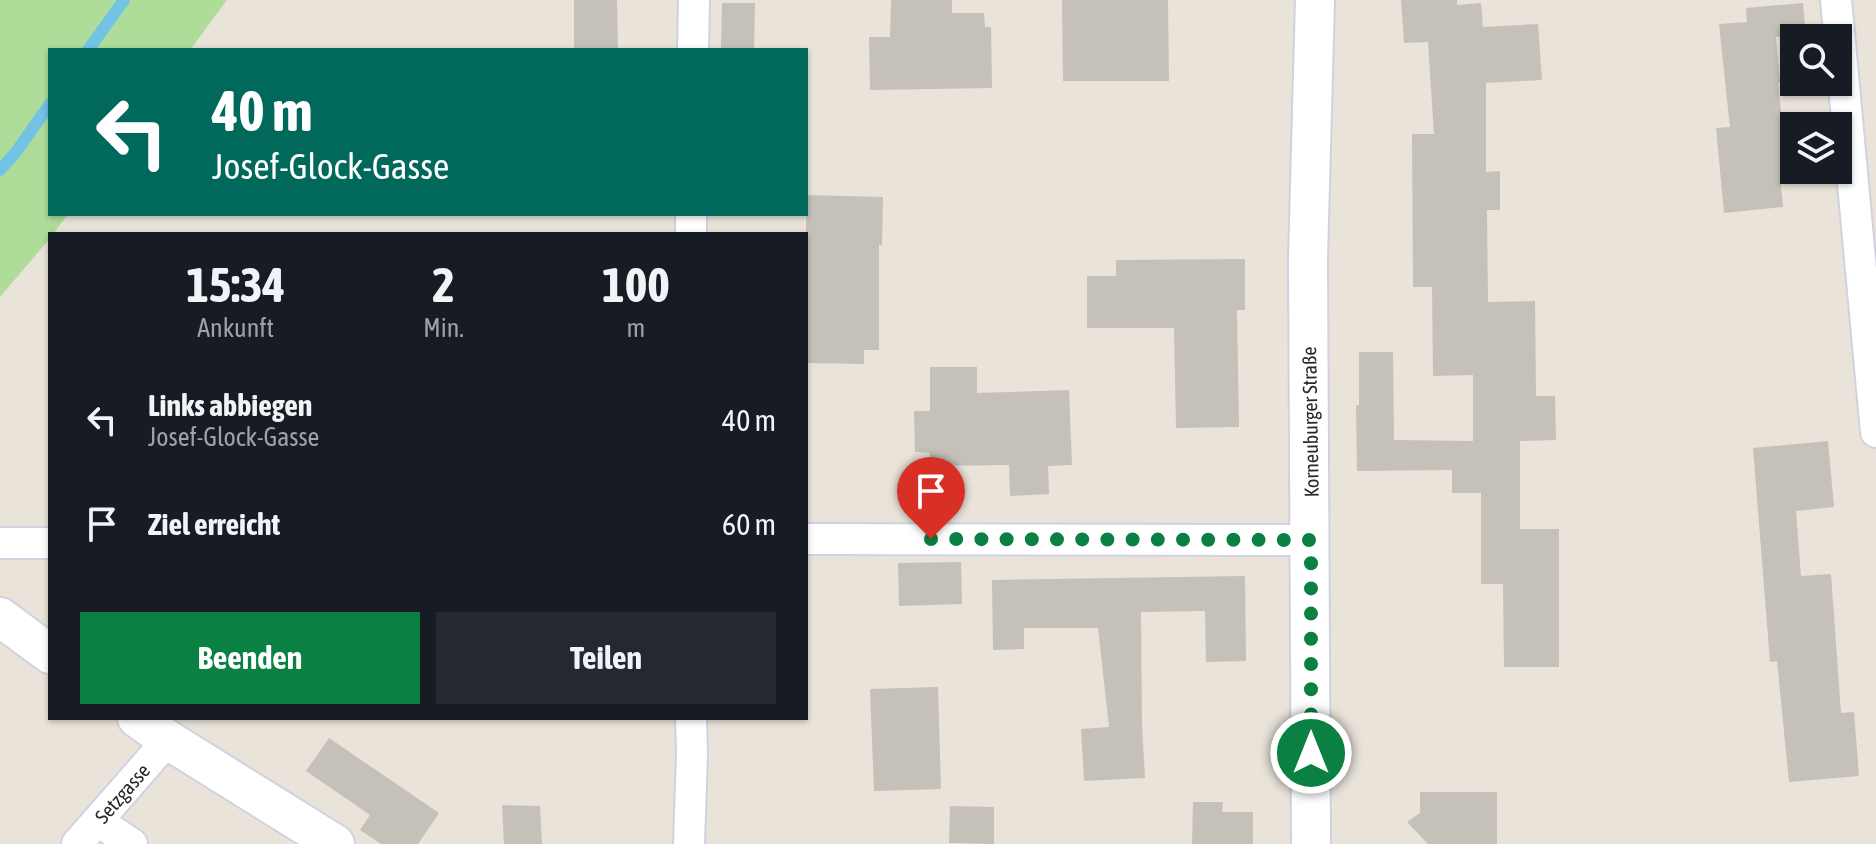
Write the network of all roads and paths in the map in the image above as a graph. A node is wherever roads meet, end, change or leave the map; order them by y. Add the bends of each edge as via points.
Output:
1 (694, 0) edge
2 (1315, 0) edge
3 (1836, 0) edge
4 (693, 48) edge
5 (1876, 432) edge
6 (808, 539) edge
7 (1311, 540) junction
8 (0, 543) edge
9 (48, 543) edge
10 (0, 617) edge
11 (48, 653) edge
12 (140, 720) edge
13 (691, 720) edge
14 (168, 740) junction
15 (98, 821) junction
16 (77, 844) edge
17 (132, 844) edge
18 (335, 844) edge
19 (689, 844) edge
20 (1311, 844) edge

1 - 4 street
2 - 7 street, Korneuburger Straße via 1308,258
3 - 5 street
6 - 7 street
7 - 20 street, Korneuburger Straße
8 - 9 street
10 - 11 street
12 - 14 street
13 - 19 street
14 - 15 street, Setzgasse
14 - 18 street
15 - 16 street, Setzgasse
15 - 17 street

